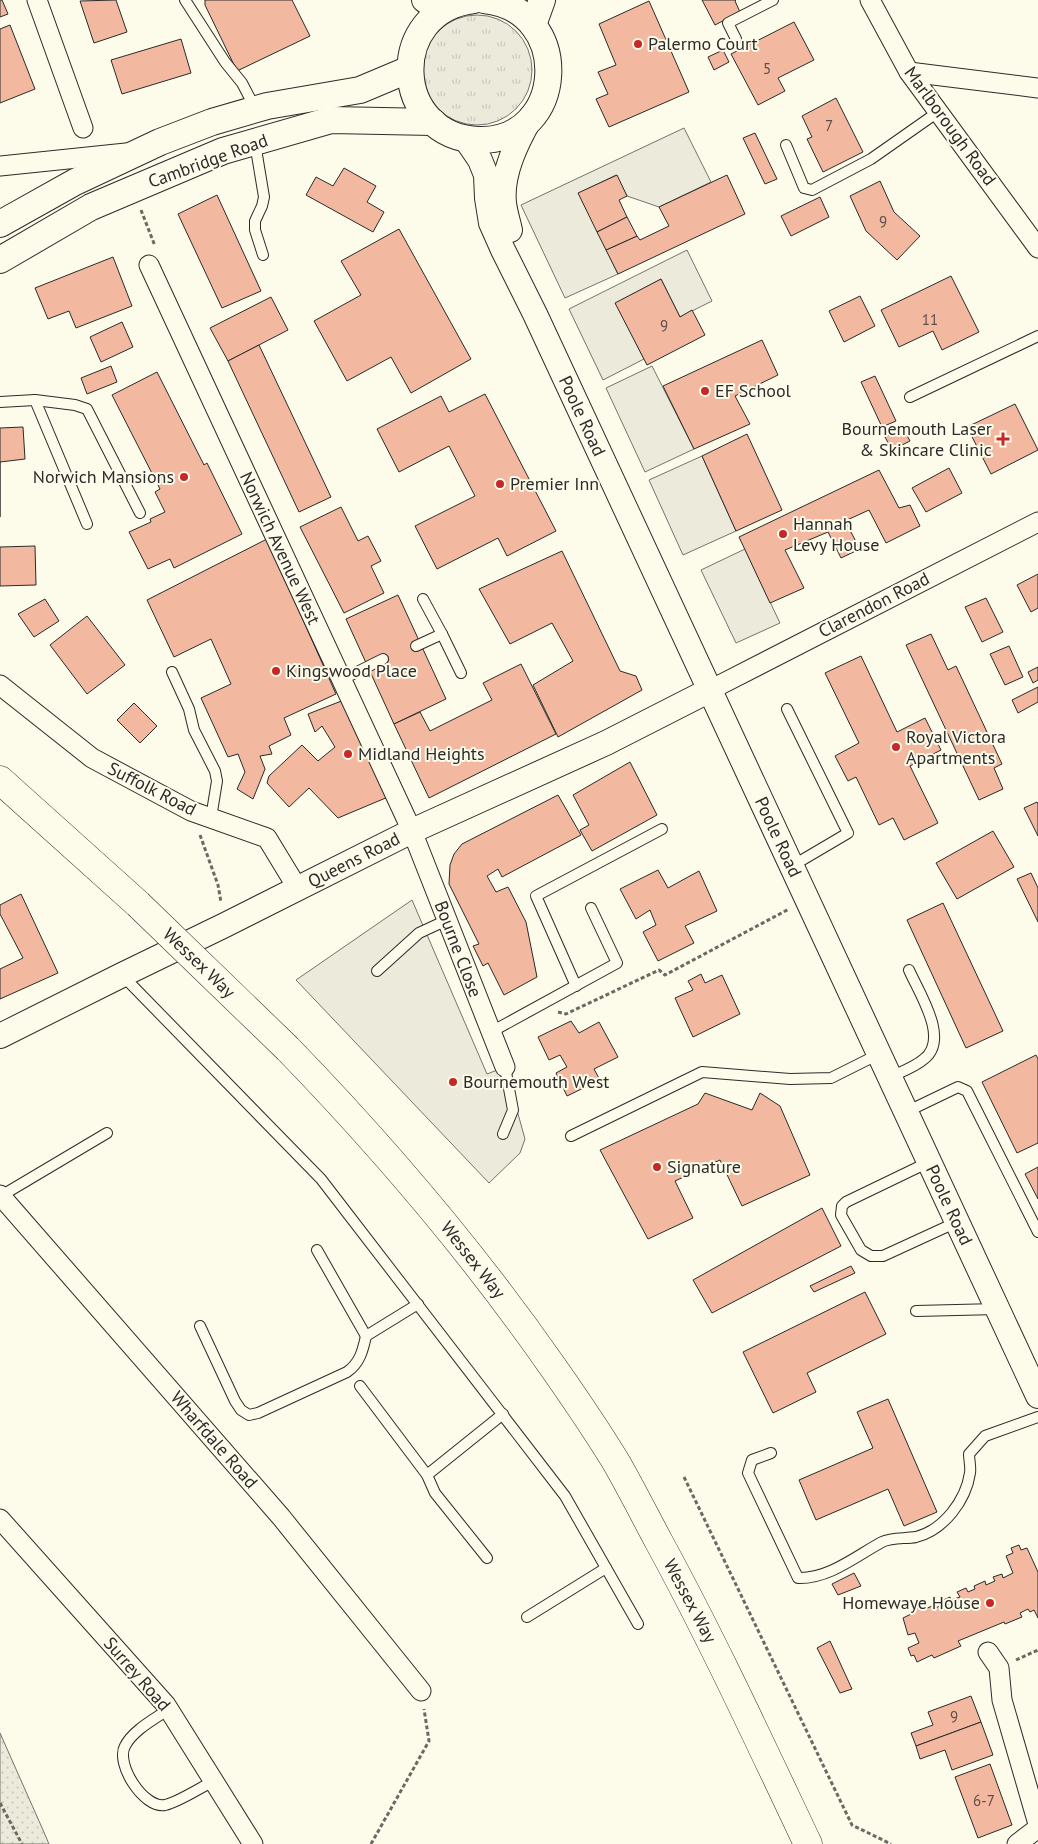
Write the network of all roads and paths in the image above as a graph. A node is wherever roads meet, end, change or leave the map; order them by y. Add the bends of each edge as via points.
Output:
1 (37, 0) edge
2 (185, 0) edge
3 (477, 0) edge
4 (484, 0) edge
5 (542, 0) edge
6 (773, 0) edge
7 (870, 0) edge
8 (432, 6) edge
9 (533, 25) junction
10 (736, 39) dead end
11 (410, 69) junction
12 (909, 72) junction
13 (1038, 88) edge
14 (256, 109) junction
15 (938, 112) junction
16 (532, 116) junction
17 (433, 122) junction
18 (83, 128) dead end
19 (465, 138) junction
20 (255, 142) junction
21 (786, 145) dead end
22 (139, 152) junction
23 (0, 166) edge
24 (140, 208) dead end
25 (0, 224) edge
26 (1038, 248) edge
27 (263, 255) dead end
28 (0, 260) edge
29 (148, 265) joint
30 (518, 279) junction
31 (1038, 336) edge
32 (910, 396) dead end
33 (35, 400) junction
34 (0, 402) edge
35 (140, 513) dead end
36 (1038, 522) edge
37 (87, 524) dead end
38 (423, 599) dead end
39 (442, 634) junction
40 (416, 646) dead end
41 (382, 659) dead end
42 (172, 672) dead end
43 (461, 673) dead end
44 (341, 680) junction
45 (0, 685) edge
46 (710, 690) junction
47 (787, 709) dead end
48 (0, 780) edge
49 (190, 811) junction
50 (211, 818) junction
51 (662, 829) dead end
52 (412, 830) junction
53 (792, 866) junction
54 (298, 889) junction
55 (807, 899) junction
56 (590, 908) dead end
57 (447, 920) junction
58 (225, 925) junction
59 (909, 970) dead end
60 (378, 971) dead end
61 (122, 974) junction
62 (576, 986) junction
63 (556, 1012) dead end
64 (491, 1032) junction
65 (0, 1036) edge
66 (879, 1054) junction
67 (505, 1067) joint
68 (890, 1077) junction
69 (906, 1112) junction
70 (107, 1132) dead end
71 (502, 1134) dead end
72 (571, 1136) dead end
73 (929, 1162) junction
74 (1, 1195) edge
75 (957, 1222) junction
76 (1038, 1232) edge
77 (317, 1250) dead end
78 (418, 1304) junction
79 (998, 1309) junction
80 (916, 1311) dead end
81 (200, 1326) dead end
82 (366, 1336) junction
83 (360, 1386) dead end
84 (1038, 1396) edge
85 (503, 1414) junction
86 (1038, 1418) edge
87 (771, 1453) dead end
88 (427, 1475) junction
89 (684, 1477) dead end
90 (0, 1519) edge
91 (488, 1558) dead end
92 (606, 1568) junction
93 (527, 1617) dead end
94 (638, 1624) dead end
95 (988, 1652) dead end
96 (421, 1691) joint
97 (169, 1709) junction
98 (214, 1781) junction
99 (0, 1803) edge
100 (1038, 1824) edge
101 (1038, 1828) edge
102 (22, 1844) edge
103 (254, 1844) edge
104 (371, 1844) edge
105 (808, 1844) edge
106 (892, 1844) edge
107 (1017, 1844) edge

1 - 18 street
2 - 14 lane
3 - 8 main road
4 - 9 main road via 511,7
5 - 9 main road
6 - 10 lane via 728,23
7 - 12 street, Marlborough Road
8 - 11 main road via 411,55
9 - 16 main road via 546,47 550,71 545,95
11 - 14 main road, Cambridge Road via 360,90
11 - 17 main road via 415,96
12 - 13 street
12 - 15 street, Marlborough Road
14 - 22 main road, Cambridge Road via 212,122
15 - 21 lane via 871,159 812,190 804,188
15 - 26 street, Marlborough Road
16 - 19 main road via 503,136
16 - 30 street, Poole Road via 516,145 504,201
17 - 19 main road
17 - 20 main road, Cambridge Road via 331,120
19 - 30 street, Poole Road via 486,175 491,223
20 - 27 lane via 264,202 254,225
20 - 28 main road, Cambridge Road via 223,151 91,207
22 - 23 street, Cambridge Road
22 - 25 main road, Cambridge Road via 75,182
24 - 29 path via 156,249
29 - 44 street, Norwich Avenue West
30 - 46 street, Poole Road
31 - 32 lane
33 - 34 lane
33 - 35 lane via 75,404 88,409
33 - 37 lane
36 - 46 street, Clarendon Road
38 - 39 lane
39 - 40 lane
39 - 43 lane
41 - 44 lane
42 - 50 lane via 218,781
44 - 52 street, Norwich Avenue West
45 - 49 street, Suffolk Road via 92,758
46 - 52 street, Queens Road via 606,743
46 - 53 street, Poole Road
47 - 53 lane via 848,833
48 - 105 highway, Wessex Way, bridge via 138,904 288,1049 400,1170 509,1305 616,1463 726,1670
49 - 50 street, Suffolk Road
49 - 58 path via 218,885
50 - 54 street, Suffolk Road via 266,838
51 - 62 lane via 536,896
52 - 54 street, Queens Road
52 - 57 street, Bourne Close
53 - 55 street, Poole Road
54 - 58 street, Queens Road
55 - 63 path via 665,975 659,970 566,1014
55 - 66 street, Poole Road
56 - 62 lane via 617,963
57 - 60 lane via 419,933
57 - 64 street, Bourne Close
58 - 61 street, Queens Road
59 - 68 lane via 933,1021 932,1048 923,1061
61 - 65 street, Queens Road
61 - 78 lane via 321,1179
62 - 64 lane
64 - 67 street, Bourne Close
66 - 68 street, Poole Road
66 - 72 lane via 831,1078 790,1079 702,1072
67 - 71 lane via 514,1110
68 - 69 street, Poole Road
69 - 73 street, Poole Road
69 - 76 lane via 958,1087 967,1091
70 - 74 lane
73 - 75 street, Poole Road
73 - 75 lane via 846,1202 841,1215 861,1250 877,1257
74 - 96 street, Wharfdale Road via 281,1517
75 - 79 street, Poole Road
77 - 82 lane
78 - 82 lane
78 - 85 lane
79 - 80 lane
79 - 84 street, Poole Road
81 - 82 lane via 235,1401 249,1415 347,1372 360,1358
83 - 88 lane
85 - 88 lane
85 - 92 lane via 565,1496
86 - 87 lane via 985,1436 969,1454 970,1473 960,1502 942,1525 917,1537 884,1540 850,1562 810,1578 798,1578 748,1473 752,1460
88 - 91 lane via 435,1493
89 - 106 path via 852,1825
90 - 97 street, Surrey Road
92 - 93 lane
92 - 94 lane
95 - 100 street via 999,1668 1002,1700
96 - 104 path via 429,1742
97 - 98 street, Surrey Road
97 - 98 lane via 125,1745 122,1752 126,1771 135,1786 154,1805 165,1805
98 - 103 street, Surrey Road
99 - 102 path
101 - 107 street

